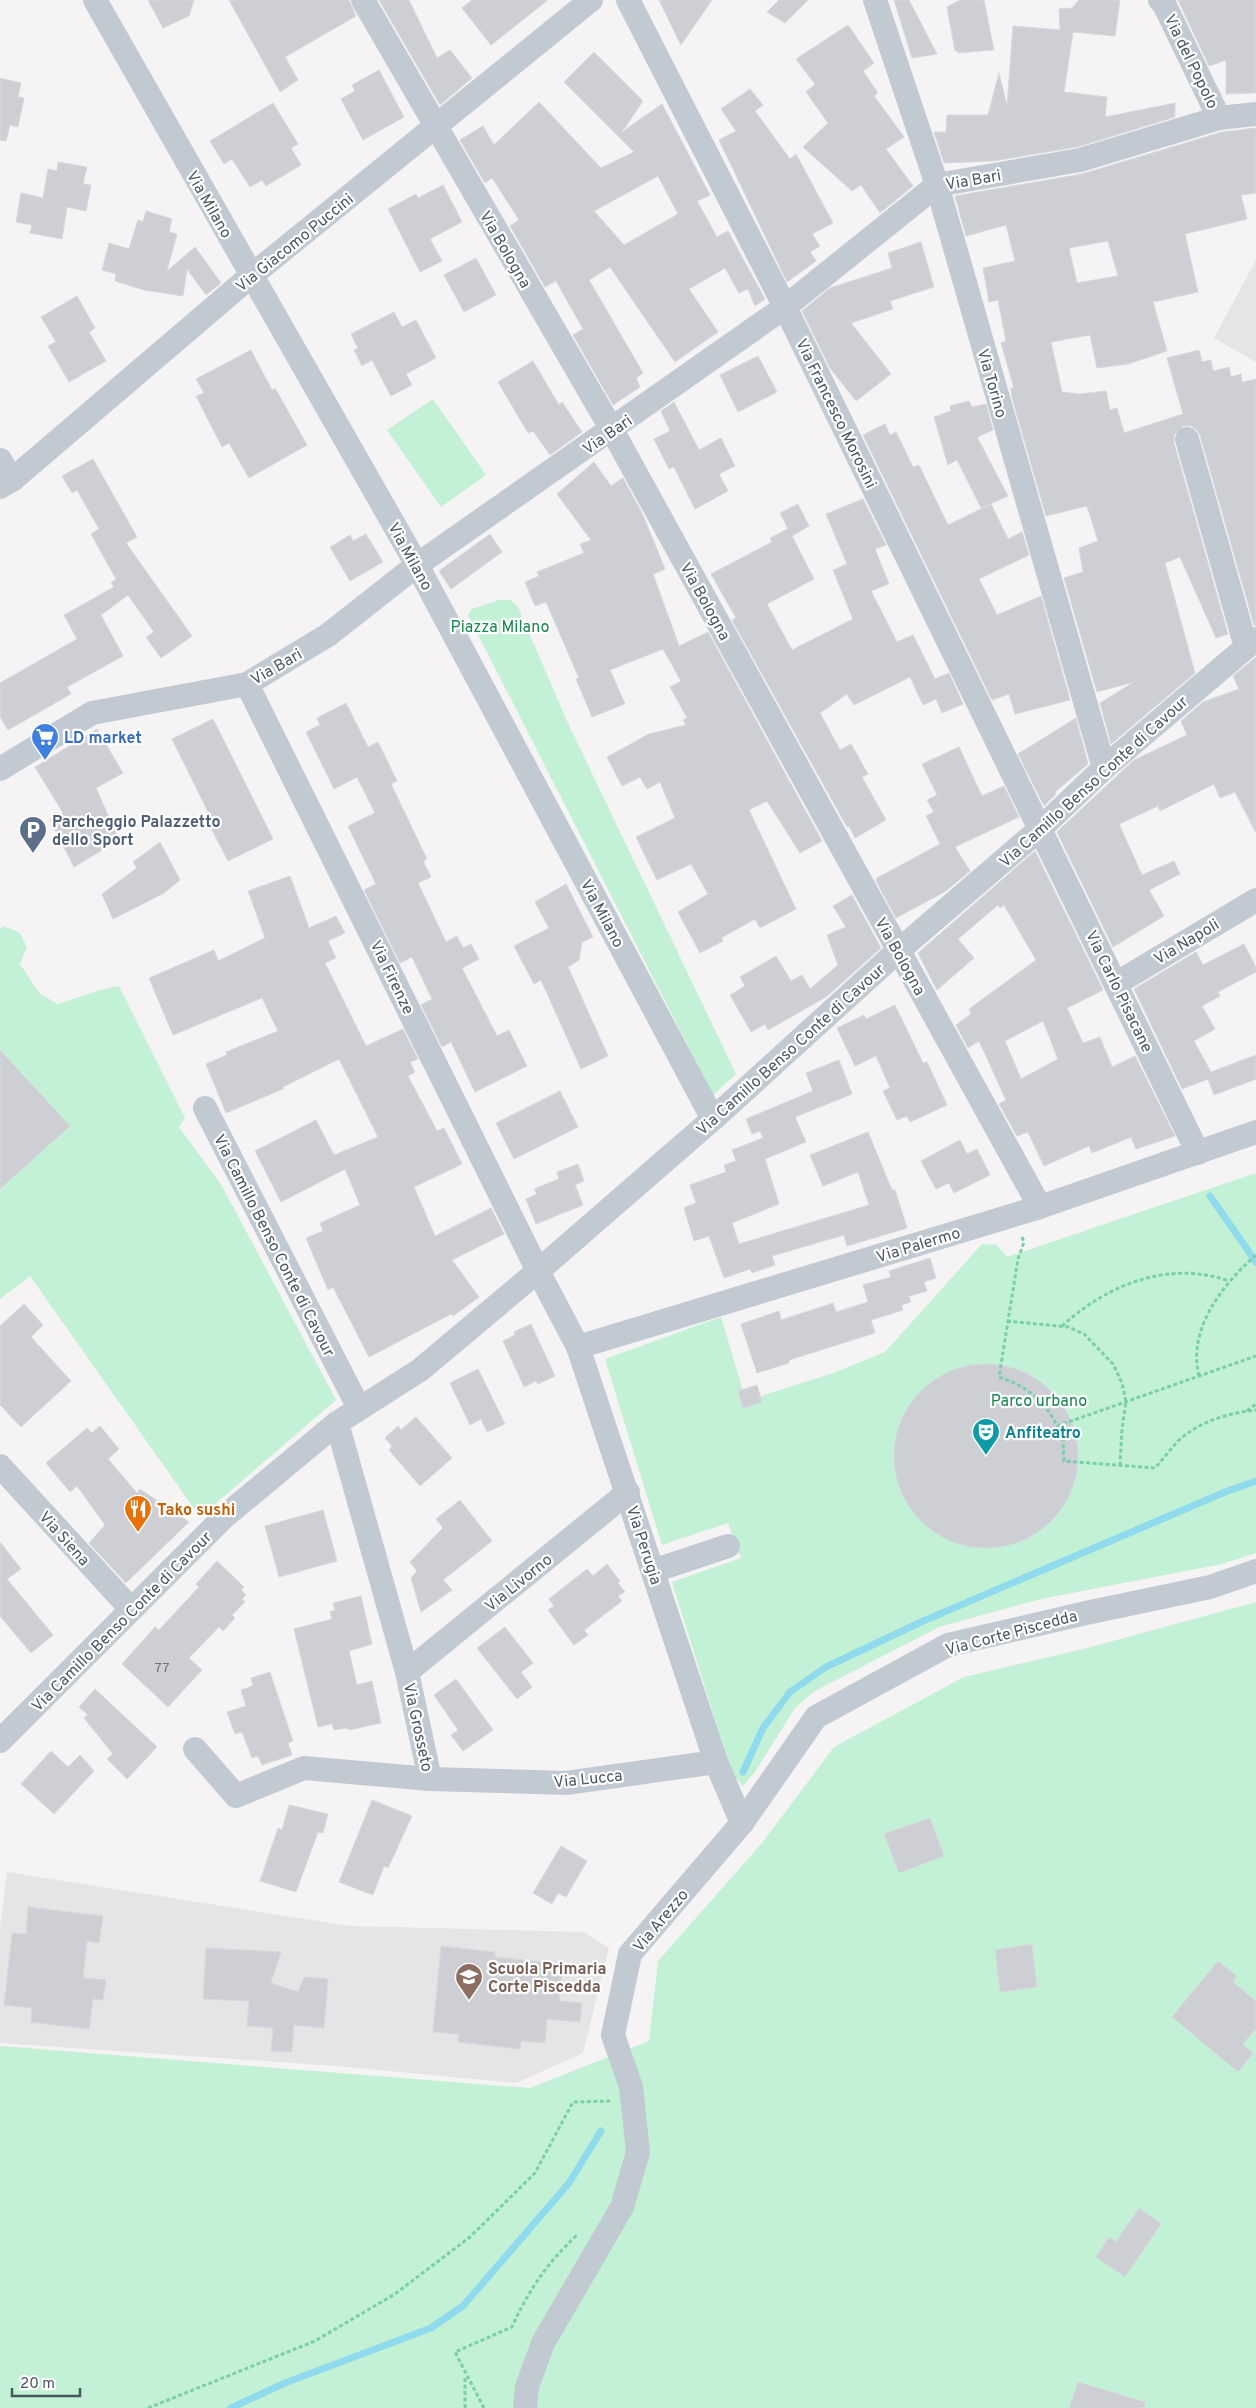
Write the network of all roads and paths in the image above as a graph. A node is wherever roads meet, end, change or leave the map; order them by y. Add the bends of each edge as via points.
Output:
1 (94, 0) edge
2 (362, 0) edge
3 (591, 0) edge
4 (628, 0) edge
5 (875, 0) edge
6 (1160, 0) edge
7 (1256, 114) edge
8 (1219, 118) junction
9 (434, 126) junction
10 (937, 185) junction
11 (251, 276) junction
12 (785, 307) junction
13 (612, 430) junction
14 (1187, 439) dead end
15 (4, 475) edge
16 (417, 565) junction
17 (1251, 643) edge
18 (247, 684) junction
19 (1104, 768) junction
20 (0, 769) edge
21 (1040, 829) junction
22 (1256, 900) edge
23 (898, 951) junction
24 (1117, 983) junction
25 (205, 1108) dead end
26 (713, 1120) junction
27 (1256, 1132) edge
28 (1198, 1153) junction
29 (1040, 1207) junction
30 (1015, 1214) junction
31 (1256, 1255) edge
32 (538, 1271) junction
33 (1229, 1281) junction
34 (1007, 1321) junction
35 (1062, 1326) junction
36 (578, 1347) junction
37 (1256, 1356) edge
38 (1199, 1376) junction
39 (1126, 1402) junction
40 (1256, 1404) edge
41 (360, 1408) junction
42 (1256, 1410) edge
43 (1247, 1411) junction
44 (337, 1423) junction
45 (1057, 1426) junction
46 (1120, 1465) junction
47 (0, 1466) edge
48 (628, 1492) junction
49 (728, 1546) dead end
50 (654, 1571) junction
51 (1256, 1571) edge
52 (131, 1610) junction
53 (407, 1672) junction
54 (0, 1741) edge
55 (195, 1749) dead end
56 (716, 1762) junction
57 (430, 1778) junction
58 (742, 1823) junction
59 (632, 2101) junction
60 (584, 2230) dead end
61 (465, 2375) junction
62 (148, 2408) edge
63 (465, 2408) edge
64 (484, 2408) edge
65 (525, 2408) edge

1 - 11 street, Via Milano
2 - 9 street, Via Bologna
3 - 9 street, Via Giacomo Puccini
4 - 12 street, Via Francesco Morosini
5 - 10 street, Via Torino
6 - 8 street, Via del Popolo
7 - 8 street, Via del Popolo
8 - 10 street, Via Bari via 1080,160
9 - 11 street, Via Giacomo Puccini
9 - 13 street, Via Bologna
10 - 12 street, Via Bari
10 - 19 street, Via Torino
11 - 15 street, Via Giacomo Puccini
11 - 16 street, Via Milano
12 - 13 street, Via Bari
12 - 21 street, Via Francesco Morosini
13 - 16 street, Via Bari
13 - 23 street, Via Bologna
14 - 17 street
16 - 18 street, Via Bari via 328,635
16 - 26 street, Via Milano
17 - 19 street, Via Camillo Benso Conte di Cavour
18 - 20 street, Via Bari via 92,713
18 - 32 street, Via Firenze
19 - 21 street, Via Camillo Benso Conte di Cavour
21 - 23 street, Via Camillo Benso Conte di Cavour
21 - 24 street, Via Carlo Pisacane
22 - 24 street, Via Napoli
23 - 26 street, Via Camillo Benso Conte di Cavour
23 - 29 street, Via Bologna
24 - 28 street, Via Carlo Pisacane
25 - 41 street, Via Camillo Benso Conte di Cavour
26 - 32 street, Via Camillo Benso Conte di Cavour
27 - 28 street, Via Palermo
28 - 29 street, Via Palermo
29 - 30 street, Via Palermo
30 - 34 path via 1024,1242
30 - 36 street, Via Palermo
31 - 33 path
32 - 36 street, Via Perugia
32 - 41 street, Via Camillo Benso Conte di Cavour via 420,1370
33 - 35 path via 1194,1272 1165,1273 1115,1290 1075,1314
33 - 38 path via 1202,1328 1197,1349
34 - 35 path
34 - 45 path via 999,1377 1018,1383 1032,1393 1050,1410
35 - 39 path via 1084,1334 1098,1346 1122,1383
36 - 48 street, Via Perugia
37 - 38 path
38 - 39 path
39 - 45 path
39 - 46 path
40 - 43 path
41 - 44 street, Via Camillo Benso Conte di Cavour
42 - 43 path
43 - 46 path via 1214,1419 1194,1429 1178,1441 1155,1468
44 - 52 street, Via Camillo Benso Conte di Cavour via 224,1517
44 - 53 street, Via Grosseto
45 - 46 path via 1063,1439 1064,1461
47 - 52 street, Via Siena
48 - 50 street, Via Perugia
48 - 53 street, Via Livorno
49 - 50 street
50 - 56 street, Via Perugia
51 - 58 street, Via Corte Piscedda via 1210,1587 948,1645 816,1717
52 - 54 street, Via Camillo Benso Conte di Cavour
53 - 57 street, Via Grosseto
55 - 57 street, Via Grosseto via 236,1796 304,1768
56 - 57 street, Via Lucca via 566,1783
56 - 58 street, Via Perugia
58 - 59 street, Via Arezzo via 630,1954 613,2035 631,2087
59 - 62 path via 573,2102 536,2173 470,2237 395,2294 315,2341
59 - 65 street via 638,2152 622,2207 543,2343 527,2387
60 - 61 path via 562,2249 526,2295 512,2327 455,2352
61 - 63 path
61 - 64 path

